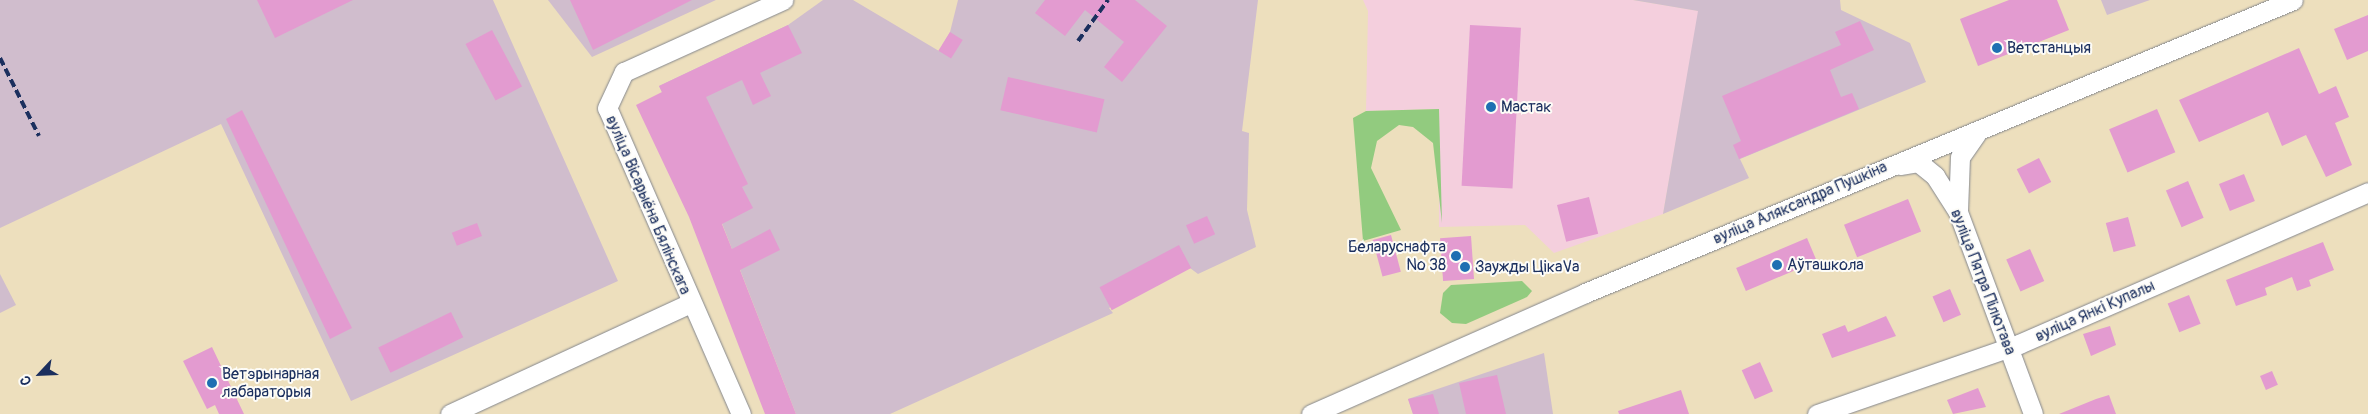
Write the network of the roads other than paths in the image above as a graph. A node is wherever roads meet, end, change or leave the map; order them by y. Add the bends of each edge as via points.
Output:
1 (783, 0) edge
2 (2293, 0) edge
3 (1976, 134) junction
4 (1886, 167) junction
5 (2368, 192) edge
6 (1958, 212) junction
7 (690, 304) junction
8 (2008, 346) junction
9 (450, 414) edge
10 (741, 414) edge
11 (1311, 414) edge
12 (1817, 414) edge
13 (2033, 414) edge

1 - 7 street, вуліца Вісарыёна Бялінскага via 624,72 607,108
2 - 3 street, вуліца Аляксандра Пушкіна
3 - 4 street, вуліца Аляксандра Пушкіна
3 - 6 street via 1960,158
4 - 6 street, вуліца Пятра Пілютава via 1918,162 1936,176
4 - 11 street, вуліца Аляксандра Пушкіна
5 - 8 street, вуліца Янкі Купалы
6 - 8 street, вуліца Пятра Пілютава
7 - 9 street
7 - 10 street, вуліца Вісарыёна Бялінскага
8 - 12 street, вуліца Янкі Купалы
8 - 13 street, вуліца Пятра Пілютава

